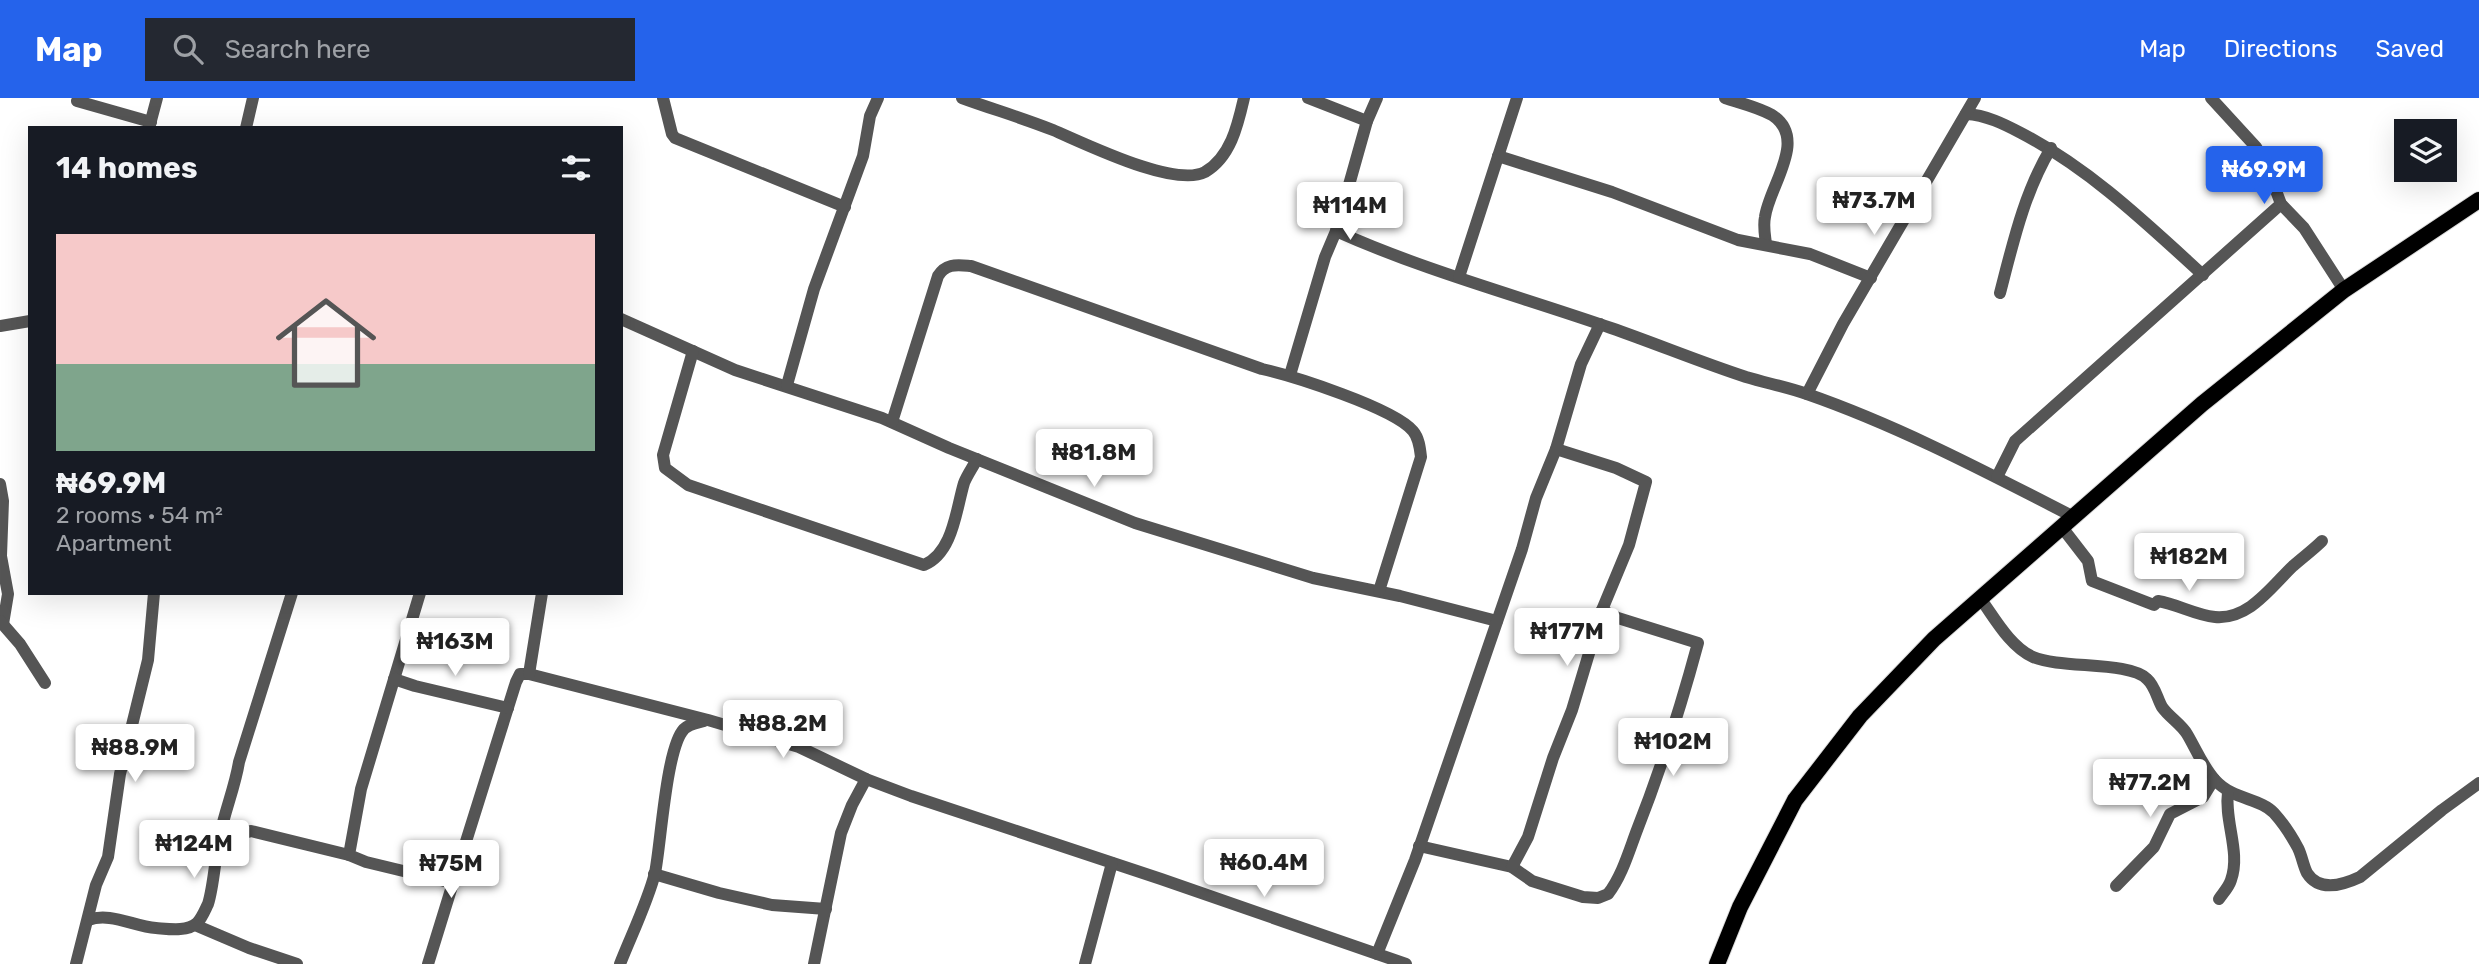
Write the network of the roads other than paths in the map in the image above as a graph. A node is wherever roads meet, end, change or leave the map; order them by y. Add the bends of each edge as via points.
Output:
1 (157, 98) edge
2 (253, 98) edge
3 (663, 98) edge
4 (878, 98) edge
5 (962, 98) edge
6 (1244, 98) edge
7 (1308, 98) edge
8 (1377, 98) edge
9 (1517, 98) edge
10 (1725, 98) edge
11 (1975, 98) edge
12 (2211, 98) edge
13 (77, 101) dead end
14 (1966, 114) junction
15 (1367, 121) junction
16 (150, 125) edge
17 (246, 126) edge
18 (2051, 148) junction
19 (1498, 156) junction
20 (2479, 200) edge
21 (2281, 204) junction
22 (845, 207) junction
23 (1336, 231) junction
24 (1766, 244) junction
25 (2203, 275) junction
26 (1459, 276) junction
27 (1871, 278) junction
28 (2344, 290) junction
29 (2000, 293) dead end
30 (623, 319) edge
31 (28, 321) edge
32 (1600, 324) junction
33 (0, 326) edge
34 (693, 351) junction
35 (1290, 375) junction
36 (786, 385) junction
37 (1807, 394) junction
38 (892, 422) junction
39 (1556, 449) junction
40 (977, 458) junction
41 (1997, 477) junction
42 (0, 484) edge
43 (2067, 521) junction
44 (2322, 541) dead end
45 (1380, 591) junction
46 (154, 595) edge
47 (291, 595) edge
48 (419, 595) edge
49 (542, 595) edge
50 (1980, 598) junction
51 (1602, 610) junction
52 (1497, 621) junction
53 (1, 623) edge
54 (529, 674) junction
55 (394, 679) junction
56 (45, 683) dead end
57 (508, 708) junction
58 (708, 720) junction
59 (866, 779) junction
60 (2214, 779) junction
61 (2479, 783) edge
62 (2228, 792) junction
63 (224, 834) junction
64 (1419, 846) junction
65 (349, 855) junction
66 (1112, 863) junction
67 (1512, 867) junction
68 (654, 874) junction
69 (453, 883) junction
70 (2116, 886) dead end
71 (2219, 899) dead end
72 (92, 901) junction
73 (826, 909) junction
74 (105, 916) junction
75 (88, 920) junction
76 (195, 925) junction
77 (1377, 954) junction
78 (76, 964) edge
79 (297, 964) edge
80 (428, 964) edge
81 (620, 964) edge
82 (814, 964) edge
83 (1085, 964) edge
84 (1406, 964) edge
85 (1717, 964) edge

1 - 16 street
2 - 17 street
3 - 22 street via 675,138
4 - 22 street
5 - 6 street via 1145,168 1188,175 1207,171 1231,143
7 - 15 street
8 - 15 street
9 - 19 street
10 - 24 street via 1773,115 1787,136 1788,149 1765,215
11 - 14 street
12 - 21 street via 2256,147
13 - 16 street
14 - 18 street via 1981,115
14 - 27 street
15 - 23 street
18 - 25 street via 2104,187
18 - 29 street via 2029,193
19 - 24 street via 1612,192 1738,240
19 - 26 street
20 - 28 main road
21 - 25 street
21 - 28 street via 2304,228
22 - 36 street via 814,289
23 - 26 street
23 - 35 street
24 - 27 street via 1810,254
25 - 41 street via 2015,441
26 - 32 street
27 - 37 street
28 - 43 main road
30 - 34 street
31 - 33 street
32 - 37 street
32 - 39 street via 1581,364
34 - 36 street
34 - 40 street via 663,455 665,468 688,485 924,565 938,556 948,538
35 - 38 street via 971,266 953,265 938,276
35 - 45 street via 1399,419 1414,432 1420,445 1421,457
36 - 38 street
37 - 41 street
38 - 40 street
39 - 51 street via 1646,482 1629,545
39 - 52 street
40 - 45 street via 1185,540 1313,578
41 - 43 street
42 - 53 street via 1,556 8,594
43 - 44 street via 2088,561 2092,581 2154,605 2166,602 2219,617 2241,612 2261,599
43 - 50 main road
45 - 52 street
46 - 72 street via 148,660 120,774 108,857
47 - 63 street via 250,728
48 - 55 street
49 - 54 street
50 - 60 street via 2015,643 2033,657 2128,670 2148,680
50 - 85 main road via 1897,675 1795,800 1740,907
51 - 67 street via 1528,837
51 - 67 street via 1698,643 1642,817 1604,897 1583,897 1532,881
52 - 64 street
53 - 56 street
54 - 57 street via 520,674
54 - 58 street
55 - 57 street
55 - 65 street via 361,789
57 - 69 street
58 - 59 street via 799,747
58 - 68 street via 682,730 677,742
59 - 66 street
59 - 73 street via 841,833
60 - 62 street
60 - 70 street via 2203,797 2170,814 2154,847
61 - 62 street via 2360,877 2334,885 2318,884 2308,873 2282,821 2267,806
62 - 71 street via 2234,866 2231,882
63 - 65 street via 251,831
63 - 76 street via 217,847 208,903
64 - 67 street
64 - 77 street
65 - 69 street
66 - 77 street
66 - 83 street
68 - 73 street via 772,905
68 - 81 street
69 - 80 street
72 - 74 street
72 - 75 street
73 - 82 street
74 - 75 street
74 - 76 street via 146,927 186,929
75 - 78 street
76 - 79 street
77 - 84 street

